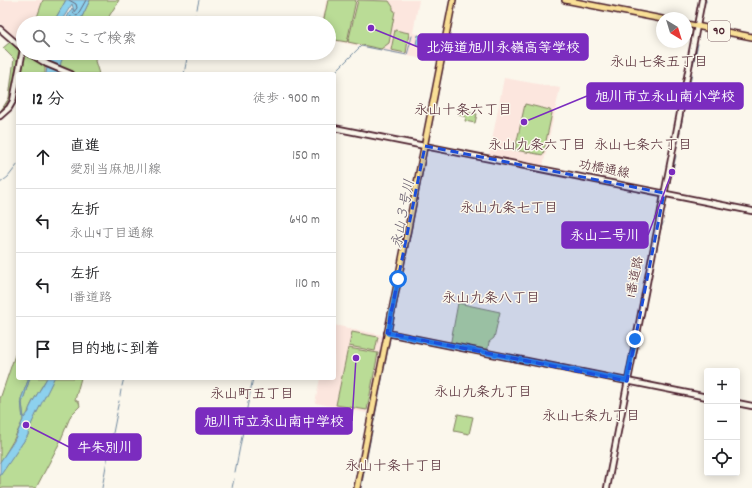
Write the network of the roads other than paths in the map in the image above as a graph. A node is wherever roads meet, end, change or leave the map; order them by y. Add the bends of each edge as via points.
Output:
1 (453, 0) edge
2 (565, 0) edge
3 (702, 0) edge
4 (656, 18) edge
5 (692, 25) edge
6 (697, 26) junction
7 (0, 29) edge
8 (752, 37) edge
9 (16, 43) edge
10 (21, 60) edge
11 (41, 60) edge
12 (19, 72) edge
13 (66, 72) edge
14 (16, 85) edge
15 (0, 116) edge
16 (336, 128) edge
17 (425, 146) junction
18 (664, 193) junction
19 (752, 211) edge
20 (388, 333) junction
21 (627, 381) junction
22 (704, 396) edge
23 (740, 404) edge
24 (752, 406) edge
25 (357, 488) edge
26 (606, 488) edge

1 - 17 main road
2 - 4 main road
3 - 6 street, 1番道路
5 - 6 main road, 90
6 - 8 main road, 90
6 - 18 street, 1番道路
7 - 9 street
10 - 12 street
11 - 13 street
14 - 15 street via 13,101
16 - 17 street, 功橋通線
17 - 18 street, 功橋通線
17 - 20 main road
18 - 19 street, 功橋通線
18 - 21 street, 1番道路
20 - 21 street
20 - 25 main road
21 - 22 street
21 - 26 street, 1番道路
23 - 24 street

